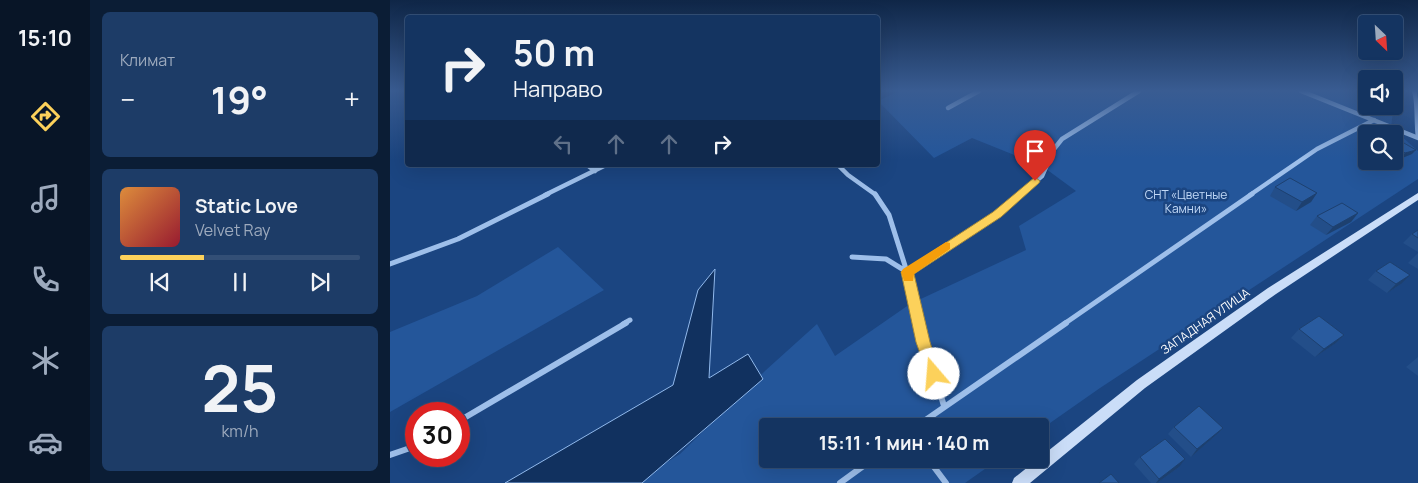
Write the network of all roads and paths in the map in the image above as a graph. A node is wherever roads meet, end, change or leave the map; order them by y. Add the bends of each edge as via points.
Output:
1 (1102, 114) edge
2 (1358, 114) edge
3 (1415, 114) edge
4 (1374, 120) junction
5 (1418, 138) edge
6 (590, 167) edge
7 (602, 167) edge
8 (840, 167) edge
9 (595, 171) junction
10 (1418, 196) edge
11 (852, 257) dead end
12 (390, 264) edge
13 (907, 272) junction
14 (630, 320) dead end
15 (944, 406) junction
16 (470, 415) edge
17 (928, 418) edge
18 (405, 450) edge
19 (390, 455) edge
20 (861, 468) edge
21 (935, 468) edge
22 (840, 483) edge
23 (946, 483) edge
24 (1019, 483) edge

1 - 13 street via 1062,139 1042,176 997,215
2 - 4 street
3 - 5 street
4 - 5 street
4 - 15 street via 1317,149
6 - 9 street
7 - 9 street
8 - 13 street via 847,177 866,186 881,200 897,236
9 - 12 street via 458,239
10 - 24 main road, ЗАПАДНАЯ УЛИЦА via 1272,291 1141,384
11 - 13 street via 886,259
13 - 15 street via 923,342
14 - 16 street
15 - 17 street
18 - 19 street
20 - 22 street
21 - 23 street

